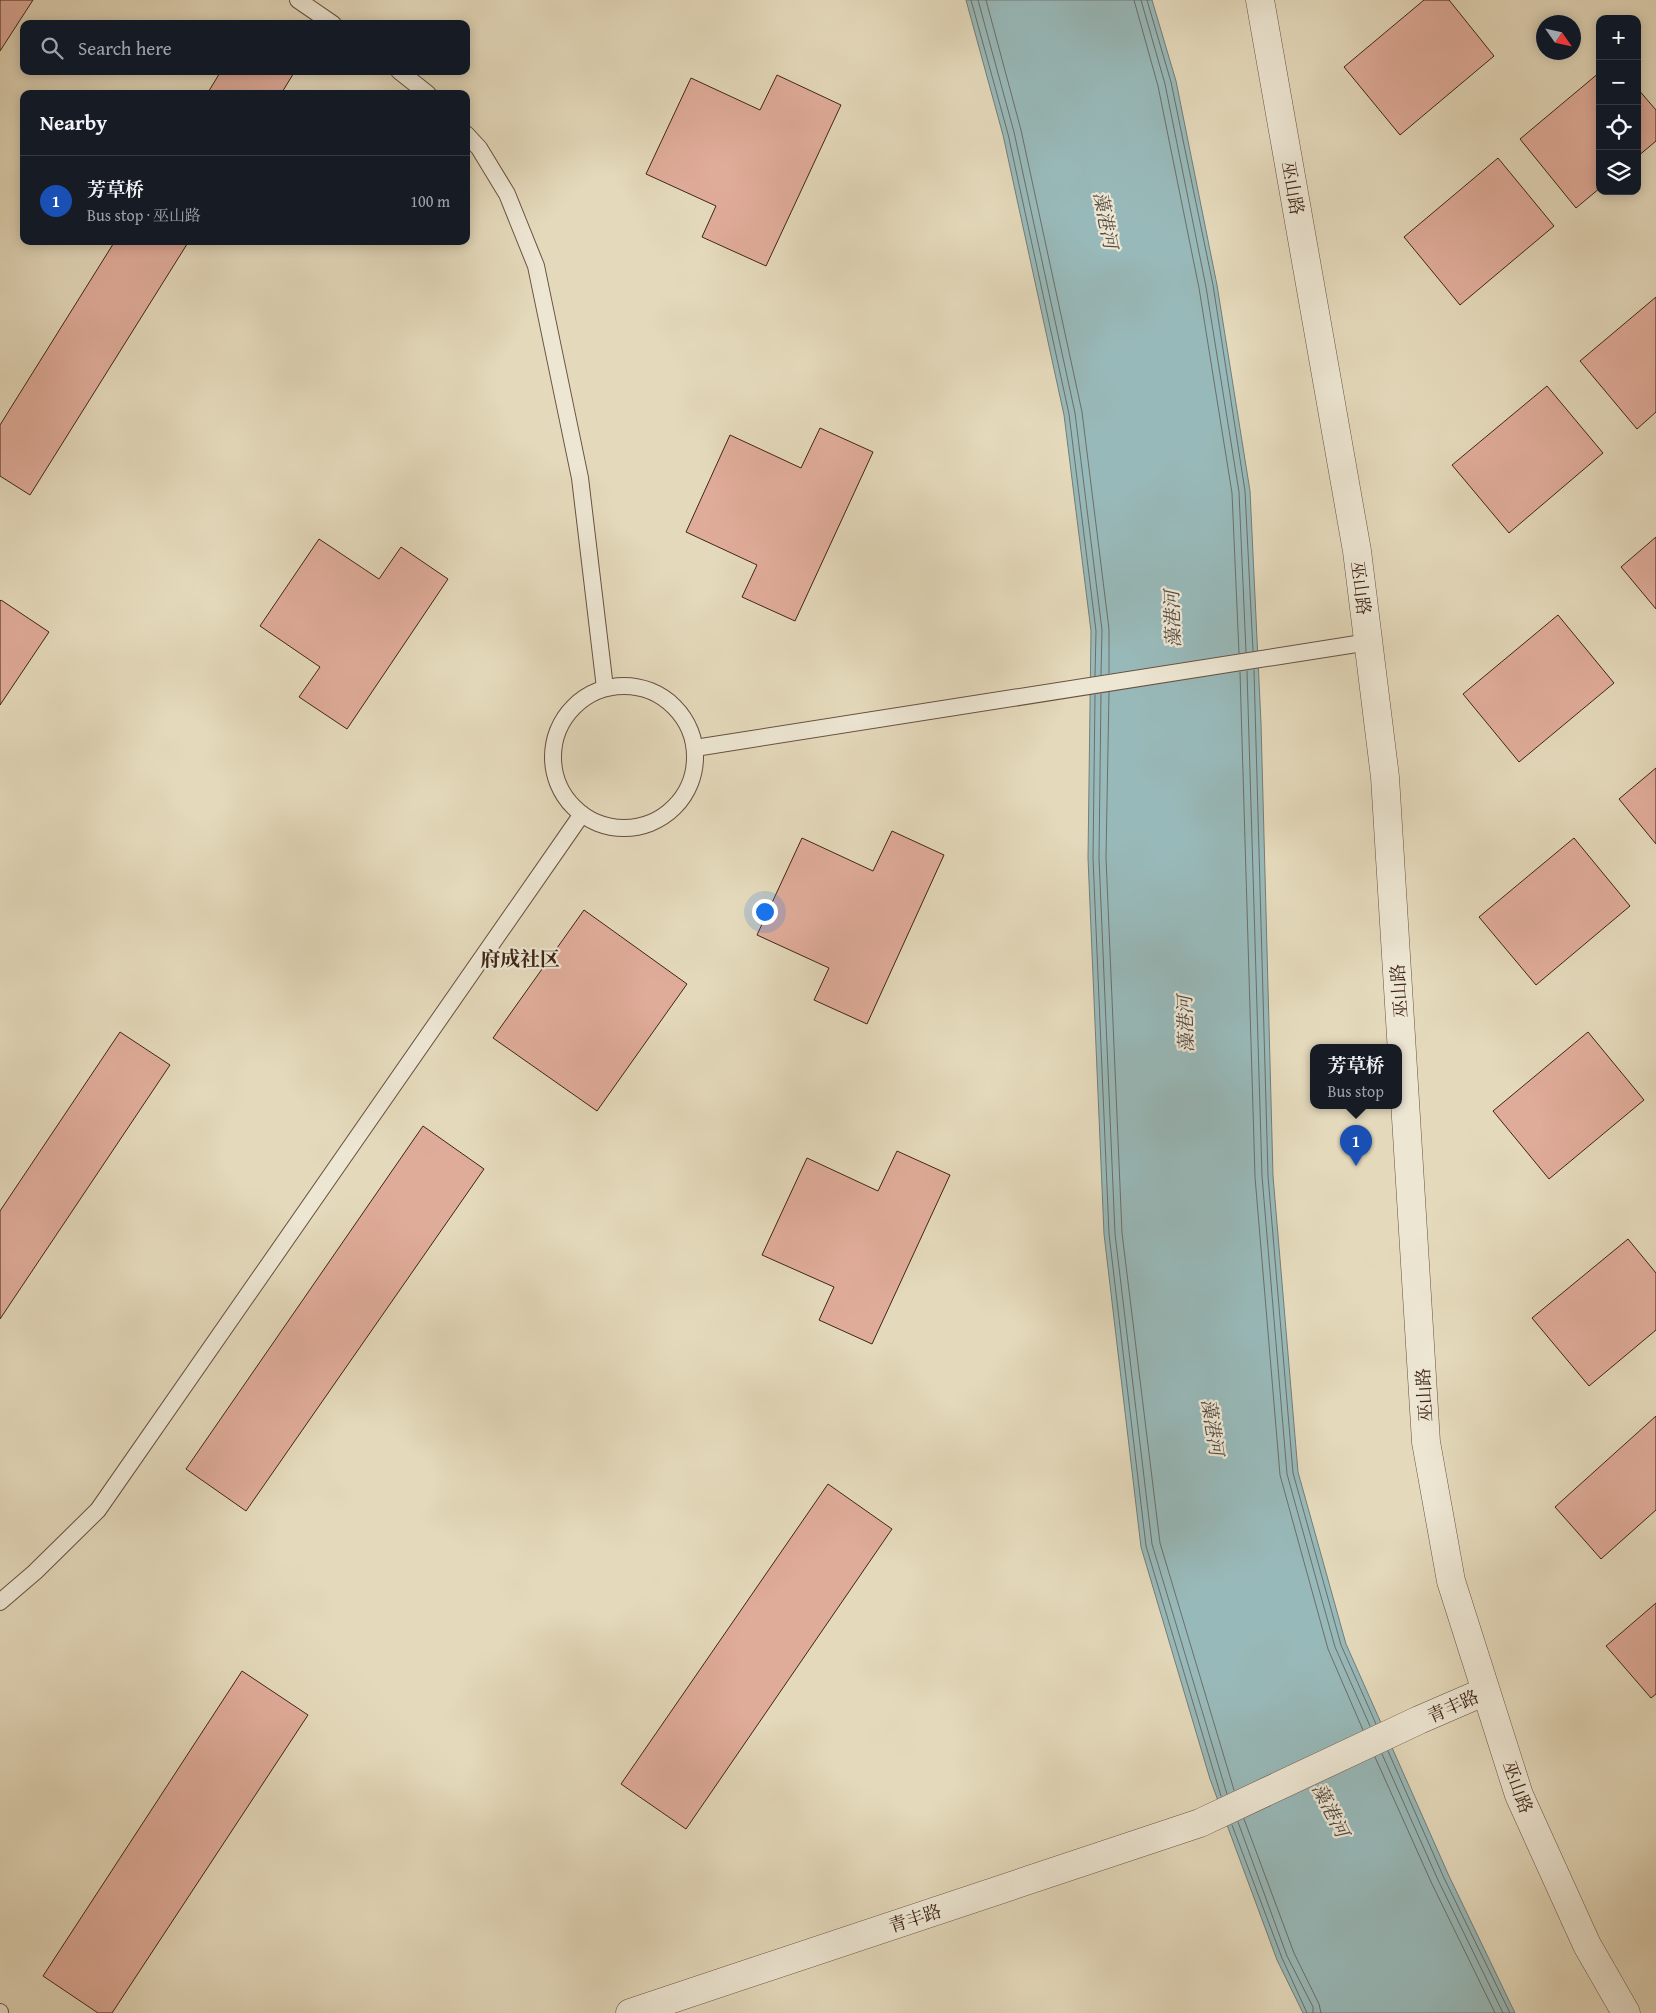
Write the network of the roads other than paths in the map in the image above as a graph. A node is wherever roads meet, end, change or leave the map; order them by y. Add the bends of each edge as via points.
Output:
1 (298, 0) edge
2 (1260, 0) edge
3 (327, 20) edge
4 (404, 75) edge
5 (423, 90) edge
6 (470, 138) edge
7 (1368, 642) junction
8 (605, 688) junction
9 (695, 748) junction
10 (582, 814) junction
11 (1401, 1044) edge
12 (1402, 1053) edge
13 (0, 1602) edge
14 (1486, 1691) junction
15 (630, 2013) edge
16 (1626, 2013) edge

1 - 3 lane
2 - 7 street, 巫山路 via 1357,551
4 - 5 lane
6 - 8 lane via 507,194 536,266 580,478
7 - 9 lane
7 - 11 street, 巫山路 via 1385,777
8 - 9 lane via 629,686 653,692 673,705 688,724
8 - 10 lane via 580,702 562,723 554,750 556,778 568,803
9 - 10 lane via 692,778 678,806 652,823 622,829 592,822
10 - 13 lane via 98,1510
12 - 14 street, 巫山路 via 1426,1442 1451,1581
14 - 15 street, 青丰路 via 1200,1823
14 - 16 street, 巫山路 via 1519,1795 1587,1945

